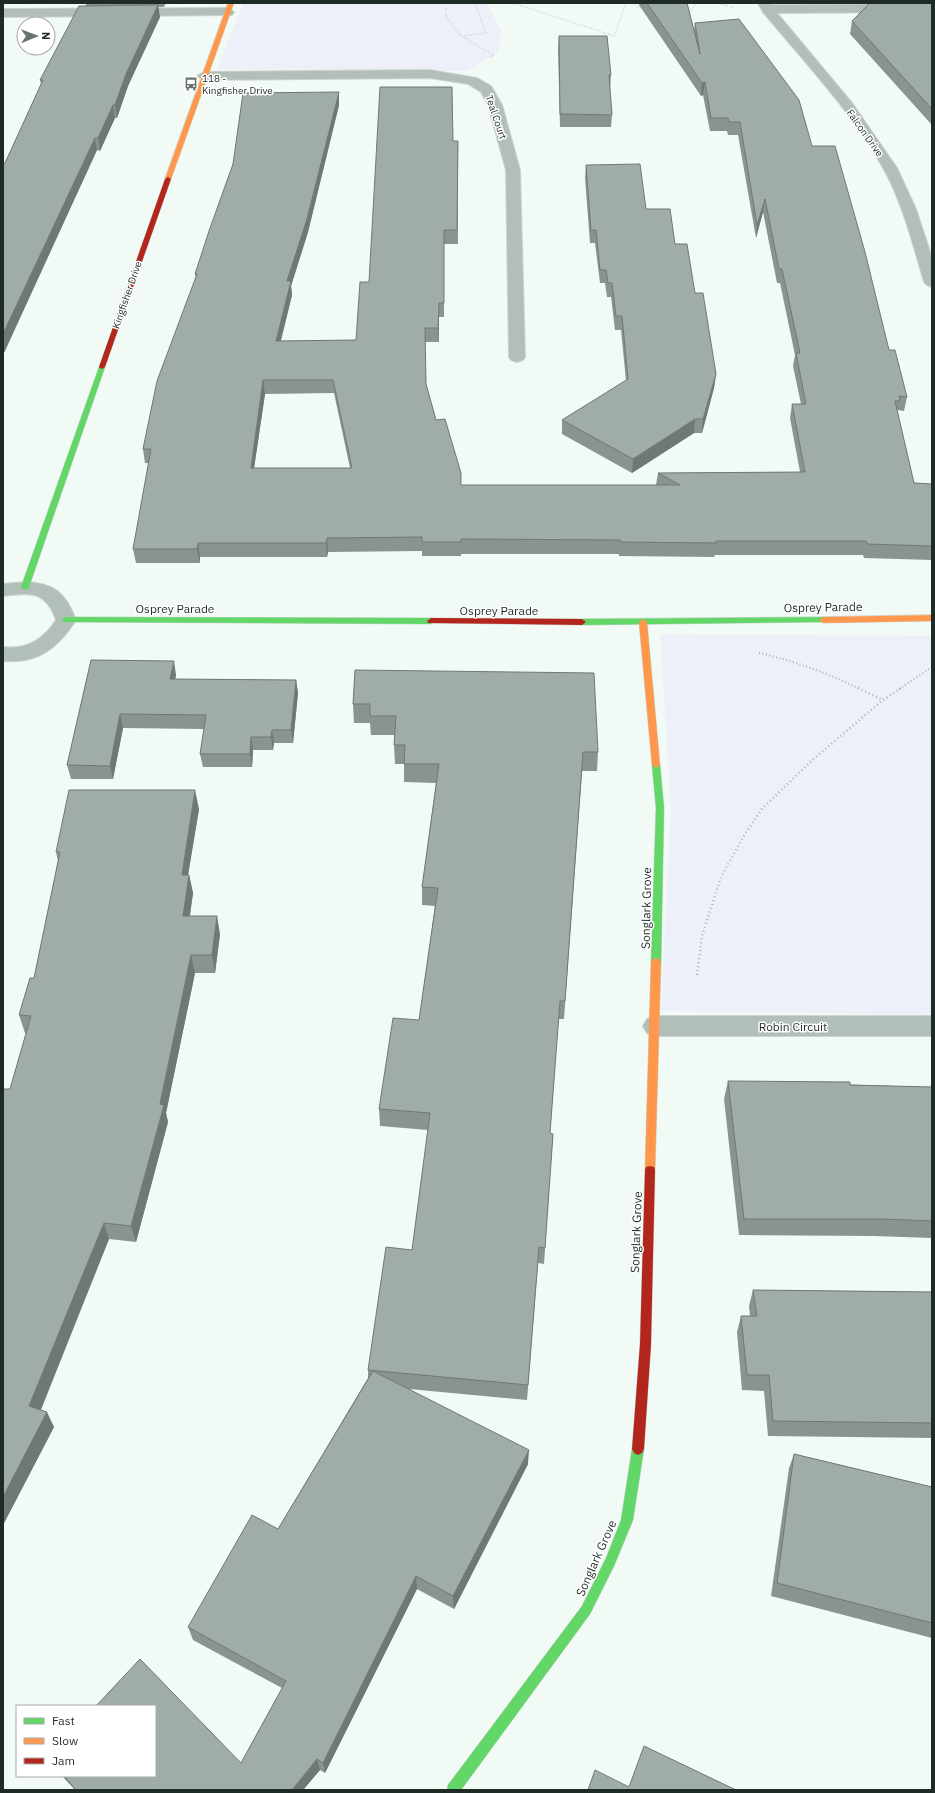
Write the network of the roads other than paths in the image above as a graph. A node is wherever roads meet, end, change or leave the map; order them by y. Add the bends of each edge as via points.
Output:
1 (766, 6) edge
2 (230, 7) edge
3 (932, 8) edge
4 (3, 14) edge
5 (204, 76) junction
6 (932, 282) edge
7 (517, 357) dead end
8 (25, 587) junction
9 (3, 590) edge
10 (932, 618) edge
11 (66, 620) junction
12 (643, 622) junction
13 (4, 657) edge
14 (655, 1026) junction
15 (932, 1026) edge
16 (453, 1790) edge

1 - 3 street
1 - 6 street, Falcon Drive via 859,121 890,168 904,196
2 - 4 street
2 - 5 street, Kingfisher Drive
5 - 7 street, Teal Court via 430,74 472,81 486,89 495,105 513,170
5 - 8 street, Kingfisher Drive
8 - 9 street
8 - 11 street via 43,590 56,597
10 - 12 street, Osprey Parade
11 - 12 street, Osprey Parade
11 - 13 street via 57,634 45,644
12 - 14 street, Songlark Grove via 660,808
14 - 15 street, Robin Circuit
14 - 16 street, Songlark Grove via 641,1421 627,1520 586,1610

